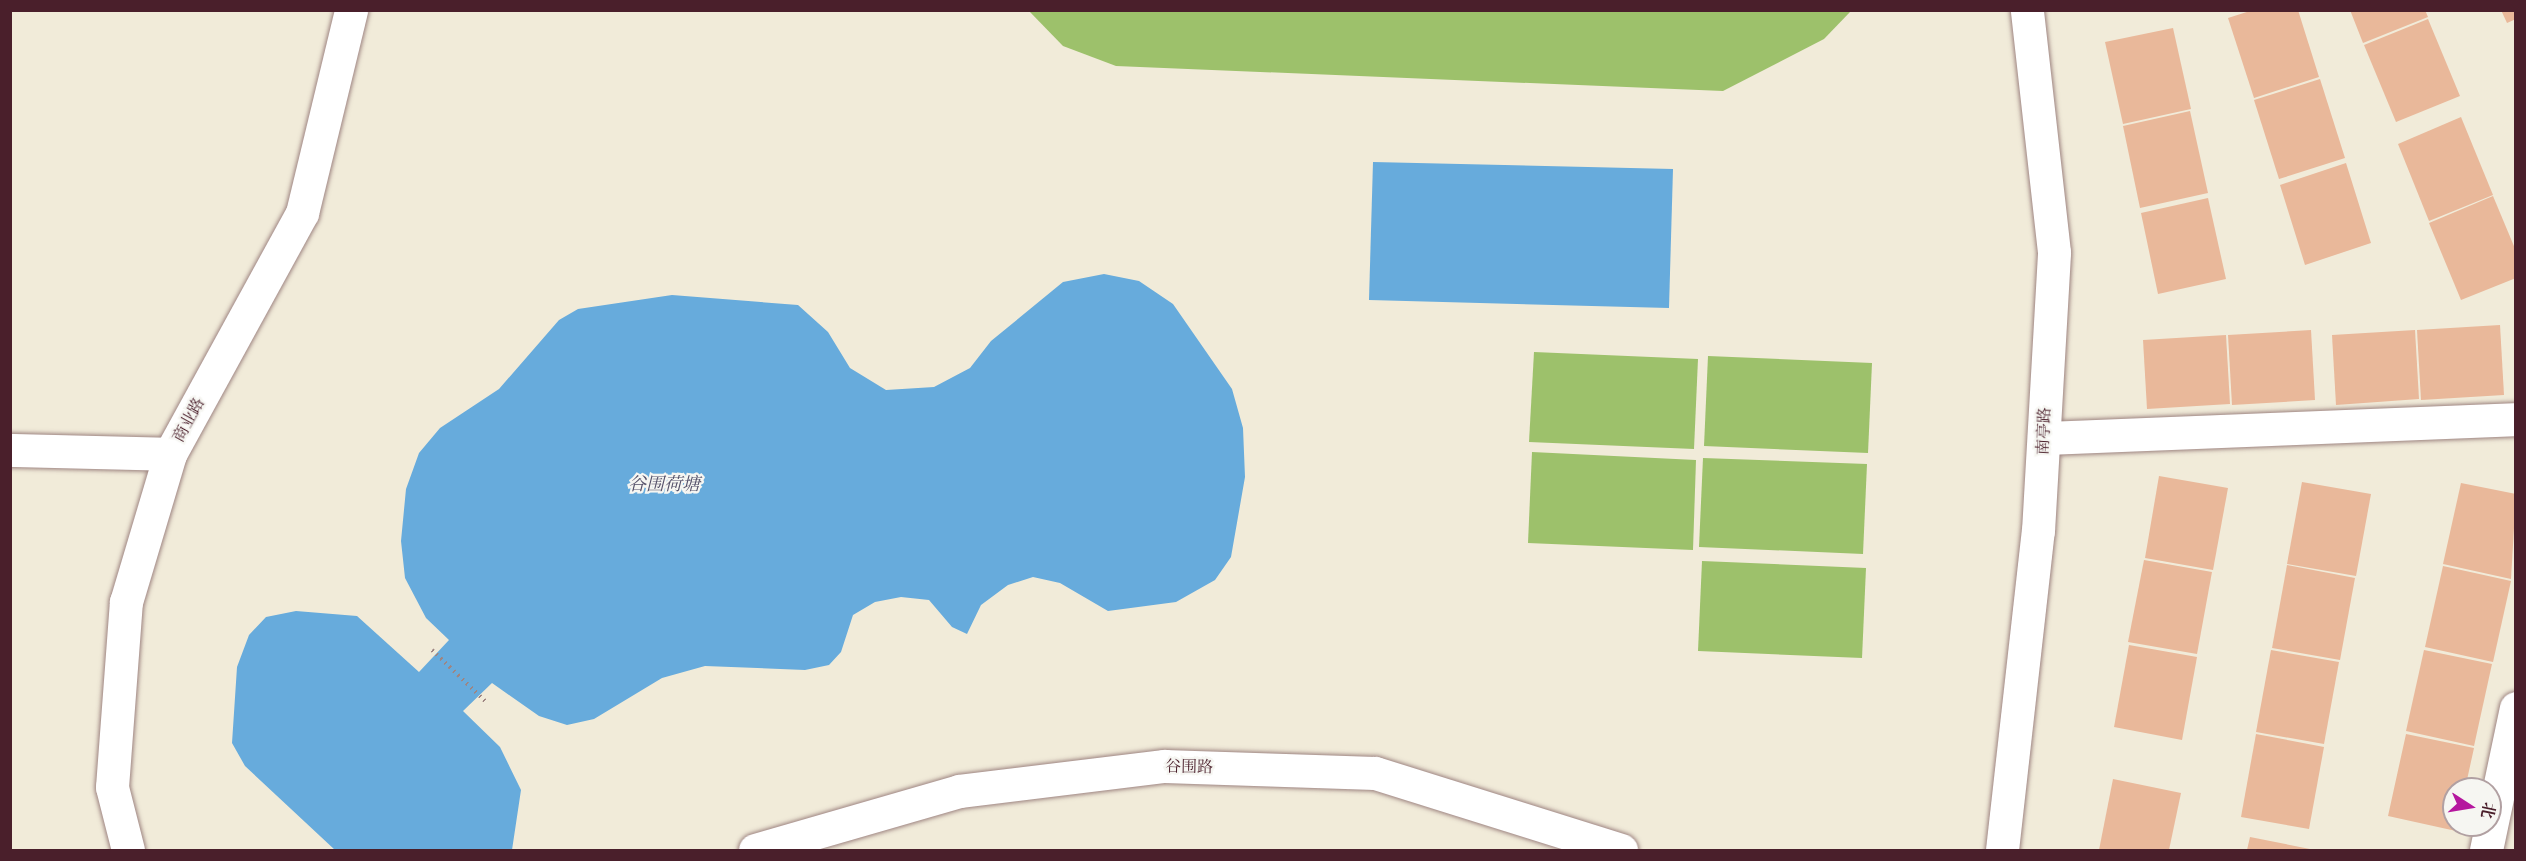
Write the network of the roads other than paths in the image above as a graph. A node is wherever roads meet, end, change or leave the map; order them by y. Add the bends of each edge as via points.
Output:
1 (351, 10) edge
2 (2027, 10) edge
3 (2516, 419) edge
4 (2044, 438) junction
5 (10, 450) edge
6 (170, 454) junction
7 (2516, 708) edge
8 (803, 844) edge
9 (1581, 844) edge
10 (128, 850) edge
11 (755, 850) edge
12 (1622, 850) edge
13 (2002, 850) edge
14 (2486, 850) edge

1 - 6 street, 商业路 via 302,213
2 - 4 street, 南亭路 via 2054,252
3 - 4 street
4 - 13 street, 南亭路 via 2017,747
5 - 6 street
6 - 10 street, 商业路 via 126,602 112,787
7 - 14 street
8 - 9 street, 谷围路 via 959,792 1164,766 1375,773
8 - 11 street, 谷围路
9 - 12 street, 谷围路

